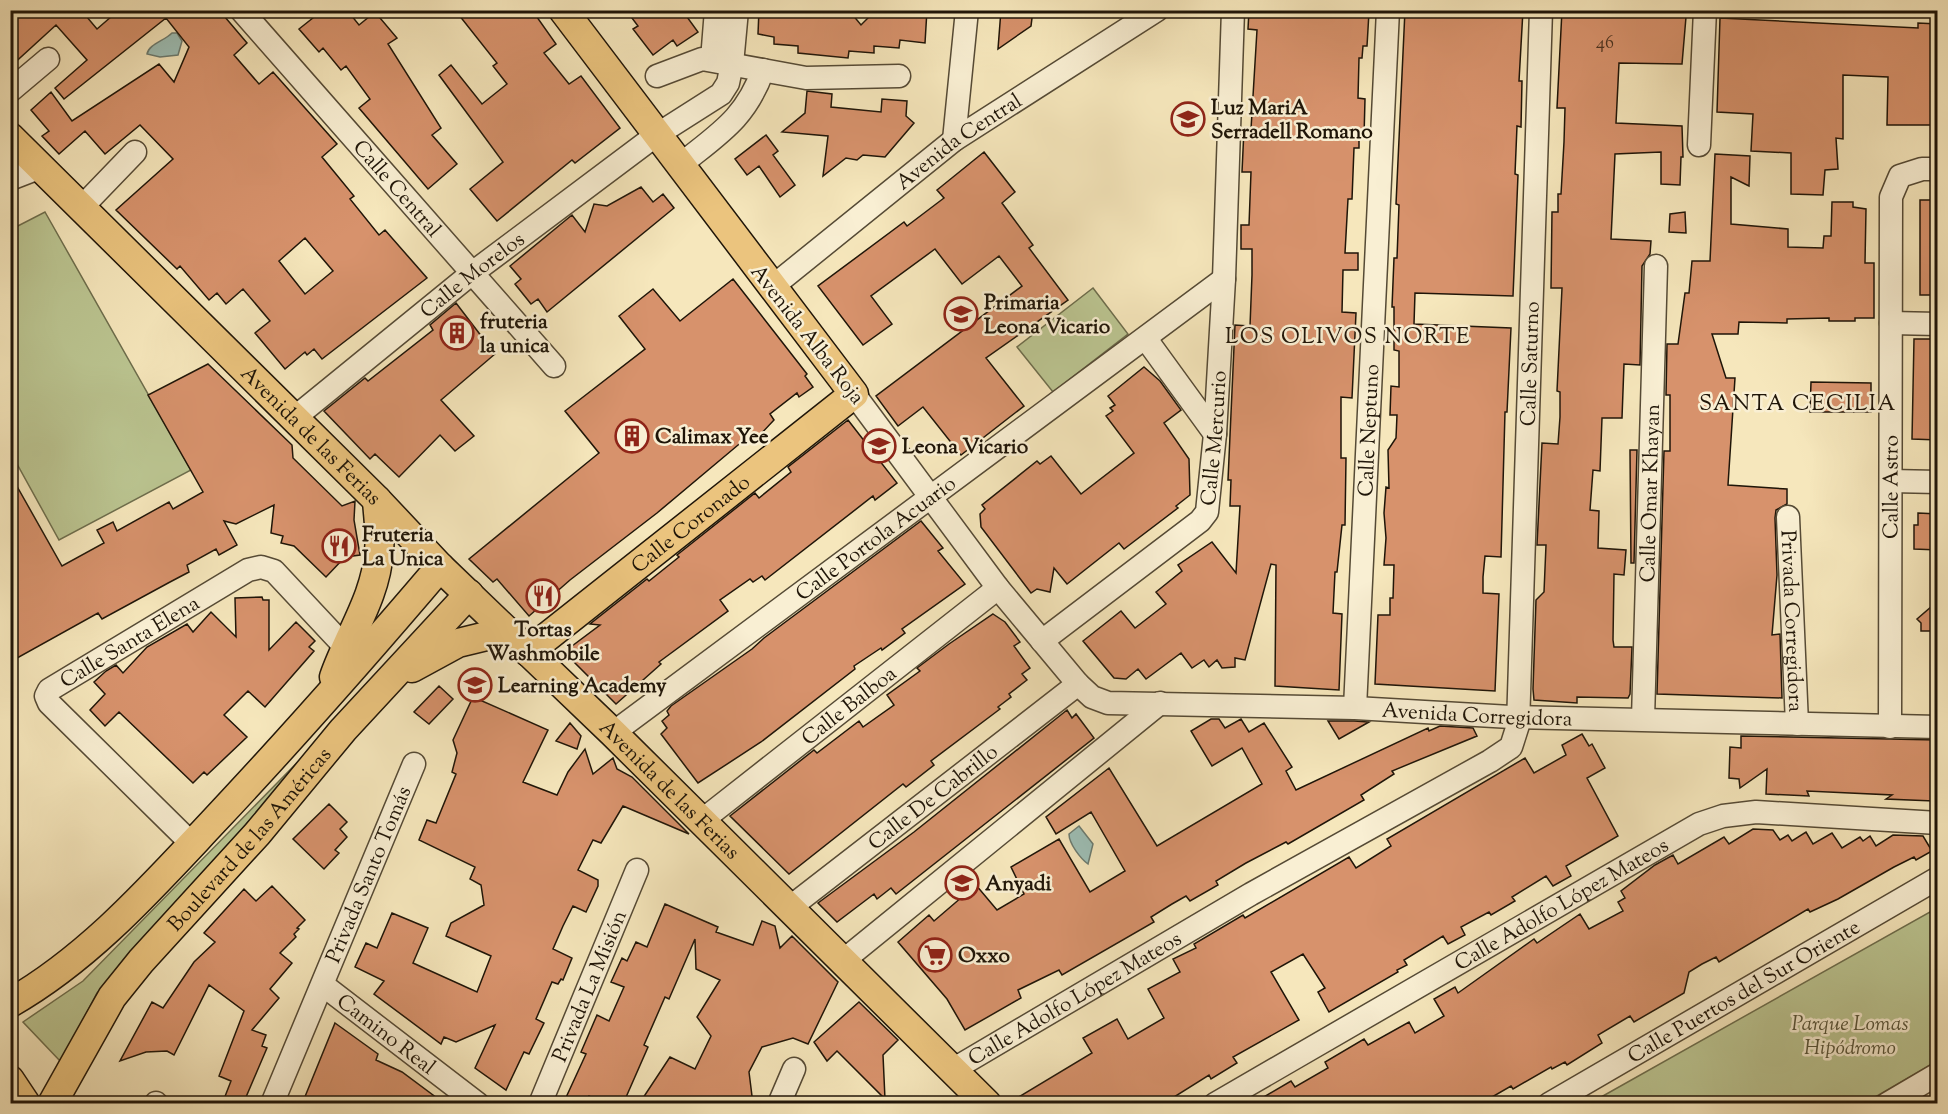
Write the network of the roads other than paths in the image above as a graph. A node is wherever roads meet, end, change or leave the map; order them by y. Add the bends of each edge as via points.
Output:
1 (241, 10) edge
2 (563, 10) edge
3 (716, 10) edge
4 (737, 10) edge
5 (967, 10) edge
6 (1157, 10) edge
7 (1233, 10) edge
8 (1388, 10) edge
9 (1541, 10) edge
10 (1705, 10) edge
11 (48, 59) dead end
12 (722, 62) junction
13 (763, 70) junction
14 (657, 76) dead end
15 (900, 76) dead end
16 (10, 91) edge
17 (656, 136) junction
18 (10, 137) edge
19 (954, 140) junction
20 (1699, 145) dead end
21 (135, 152) dead end
22 (679, 166) junction
23 (41, 167) junction
24 (1938, 169) edge
25 (10, 180) edge
26 (82, 207) junction
27 (1656, 266) dead end
28 (471, 274) junction
29 (1224, 279) junction
30 (772, 287) junction
31 (1891, 323) junction
32 (1938, 324) edge
33 (1146, 339) junction
34 (554, 366) dead end
35 (854, 394) junction
36 (293, 419) junction
37 (1215, 434) junction
38 (1891, 481) junction
39 (1938, 482) edge
40 (931, 497) junction
41 (377, 500) junction
42 (1788, 517) dead end
43 (440, 567) junction
44 (998, 588) junction
45 (469, 594) junction
46 (507, 631) junction
47 (1042, 641) junction
48 (346, 649) junction
49 (528, 652) junction
50 (1078, 684) junction
51 (384, 685) junction
52 (326, 702) junction
53 (1108, 703) joint
54 (1160, 703) junction
55 (1355, 708) junction
56 (1518, 718) junction
57 (1643, 719) junction
58 (1797, 724) junction
59 (1890, 727) junction
60 (1938, 727) edge
61 (613, 733) junction
62 (414, 764) dead end
63 (700, 822) junction
64 (1938, 823) edge
65 (192, 844) junction
66 (637, 870) dead end
67 (1938, 878) edge
68 (788, 909) junction
69 (844, 960) junction
70 (323, 985) junction
71 (10, 1003) edge
72 (794, 1069) dead end
73 (954, 1069) junction
74 (1938, 1074) edge
75 (10, 1080) edge
76 (1565, 1100) edge
77 (26, 1104) edge
78 (52, 1104) edge
79 (272, 1104) edge
80 (478, 1104) edge
81 (540, 1104) edge
82 (779, 1104) edge
83 (987, 1104) edge
84 (1215, 1104) edge
85 (1887, 1104) edge

1 - 28 street, Calle Central
2 - 17 main road, Avenida Alba Roja
3 - 12 street
4 - 12 street
5 - 19 street
6 - 19 street, Avenida Central
7 - 29 street, Calle Mercurio
8 - 55 street, Calle Neptuno
9 - 56 street, Calle Saturno
10 - 20 street
11 - 16 street
12 - 13 street
12 - 14 street via 692,62
12 - 17 street, Calle Morelos via 728,83 721,94
13 - 15 street via 806,78
13 - 22 street via 754,96 740,116
17 - 22 main road, Avenida Alba Roja
17 - 28 street, Calle Morelos
18 - 23 main road, Avenida de las Ferias
19 - 30 street, Avenida Central
21 - 26 street
22 - 30 main road, Avenida Alba Roja
23 - 25 street
23 - 26 main road, Avenida de las Ferias
24 - 31 street, Calle Astro via 1900,176 1891,197
26 - 36 main road, Avenida de las Ferias
27 - 57 street, Calle Omar Khayan
28 - 34 street, Calle Central
28 - 36 street, Calle Morelos
29 - 33 street, Calle Portola Acuario
29 - 37 street, Calle Mercurio
30 - 35 main road, Avenida Alba Roja
31 - 32 street
31 - 38 street, Calle Astro
33 - 37 street
33 - 40 street, Calle Portola Acuario
35 - 40 street, Avenida Alba Roja
35 - 49 main road, Calle Coronado
36 - 41 main road, Avenida de las Ferias
37 - 47 street, Calle Mercurio via 1207,512 1200,521
38 - 39 street
38 - 59 street, Calle Astro
40 - 44 street, Avenida Alba Roja
40 - 61 street, Calle Portola Acuario
41 - 43 main road, Avenida de las Ferias
41 - 48 main road via 380,550 375,579
42 - 58 street, Privada Corregidora
43 - 45 main road, Avenida de las Ferias
43 - 52 main road, Boulevard de las Américas
44 - 47 street, Avenida Alba Roja
44 - 63 street, Calle Balboa
45 - 46 main road, Avenida de las Ferias
45 - 51 main road, Boulevard de las Américas
46 - 49 main road, Avenida de las Ferias
46 - 51 main road via 458,643
47 - 50 street, Avenida Alba Roja
48 - 52 main road
48 - 65 street, Calle Santa Elena via 274,571 261,567 248,570 49,690 49,703
49 - 61 main road, Avenida de las Ferias
50 - 53 street, Avenida Alba Roja via 1092,697
50 - 68 street, Calle De Cabrillo
51 - 78 main road, Boulevard de las Américas via 112,997
52 - 65 main road, Boulevard de las Américas
53 - 54 street, Avenida Corregidora
54 - 55 street, Avenida Corregidora
54 - 69 street
55 - 56 street, Avenida Corregidora
56 - 57 street, Avenida Corregidora
56 - 73 street, Calle Adolfo López Mateos via 1516,738 1502,754 1251,894
57 - 58 street, Avenida Corregidora
58 - 59 street, Avenida Corregidora
59 - 60 street, Avenida Corregidora
61 - 63 main road, Avenida de las Ferias
62 - 70 street, Privada Santo Tomás
63 - 68 main road, Avenida de las Ferias
64 - 84 street, Calle Adolfo López Mateos via 1756,812 1699,824
65 - 71 main road, Boulevard de las Américas via 74,960
66 - 81 street, Privada La Misión
67 - 76 street, Calle Puertos del Sur Oriente
68 - 69 main road, Avenida de las Ferias
69 - 73 main road
70 - 79 street, Privada Santo Tomás
70 - 80 street, Camino Real
72 - 82 street
73 - 83 main road
74 - 85 street
75 - 77 main road

